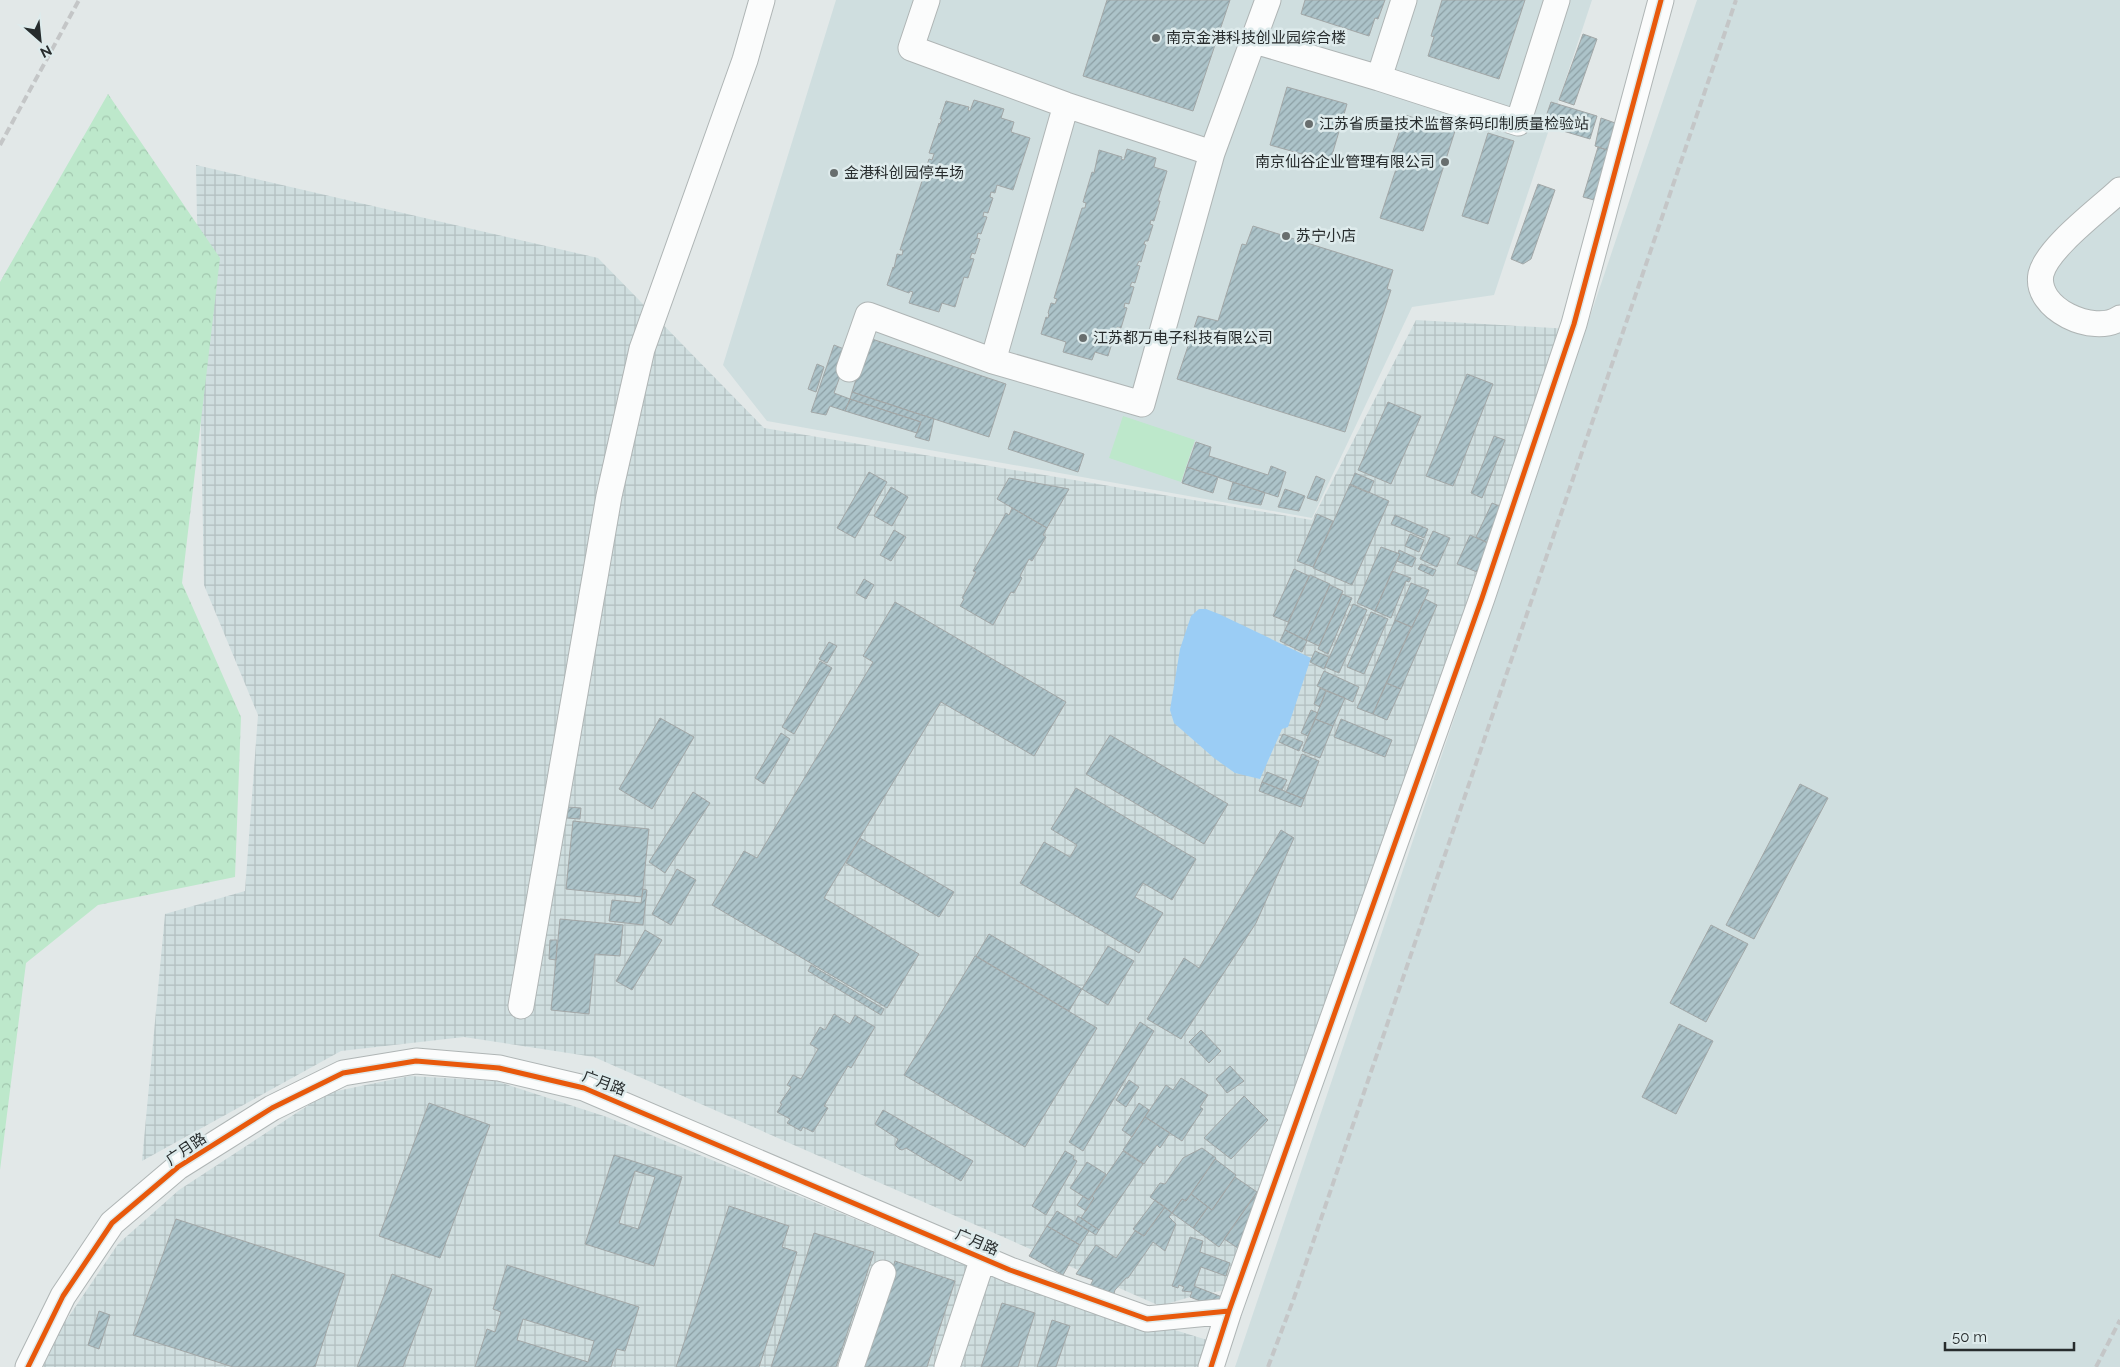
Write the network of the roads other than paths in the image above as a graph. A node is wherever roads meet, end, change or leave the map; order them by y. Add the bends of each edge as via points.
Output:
1 (762, 0) edge
2 (927, 0) edge
3 (1268, 0) edge
4 (1404, 0) edge
5 (1557, 0) edge
6 (1661, 0) edge
7 (1255, 41) junction
8 (1379, 78) junction
9 (1066, 105) junction
10 (1212, 153) junction
11 (2120, 190) edge
12 (2120, 318) edge
13 (993, 361) junction
14 (849, 369) dead end
15 (521, 1006) dead end
16 (983, 1258) junction
17 (883, 1273) dead end
18 (1229, 1311) junction
19 (28, 1367) edge
20 (852, 1367) edge
21 (947, 1367) edge
22 (1211, 1367) edge

1 - 15 street via 745,60 642,349 609,496
2 - 9 street via 911,48
3 - 7 street
4 - 8 street
5 - 8 street via 1518,123
6 - 18 street via 1574,324 1482,598
7 - 8 street
7 - 10 street
9 - 10 street
9 - 13 street
10 - 13 street via 1142,404
11 - 12 street via 2052,252 2041,274 2042,287 2050,302 2062,312 2084,323 2104,324
13 - 14 street via 868,315
16 - 18 street, 广月路 via 1147,1319
16 - 19 street, 广月路 via 584,1088 499,1068 416,1061 343,1073 272,1108 178,1167 112,1223 63,1296
16 - 21 street
17 - 20 street
18 - 22 street

